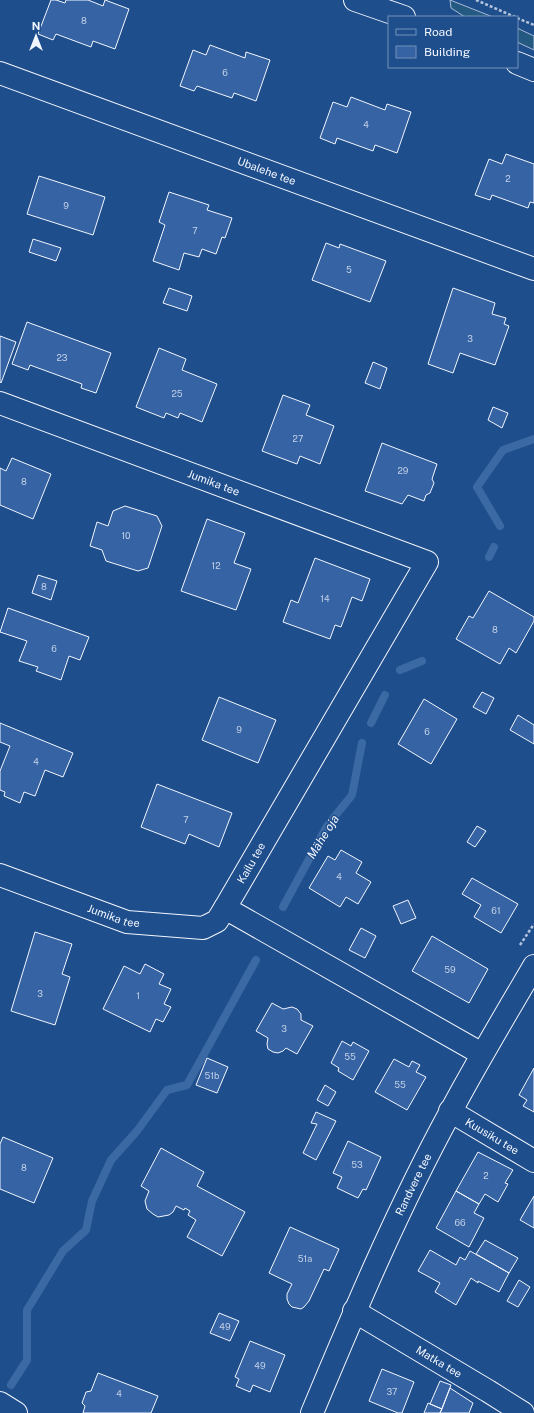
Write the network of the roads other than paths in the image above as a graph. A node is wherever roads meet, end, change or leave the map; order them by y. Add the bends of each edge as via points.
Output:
1 (355, 0) edge
2 (404, 11) edge
3 (518, 63) edge
4 (534, 70) edge
5 (0, 73) edge
6 (534, 269) edge
7 (0, 403) edge
8 (427, 562) joint
9 (0, 875) edge
10 (224, 908) junction
11 (534, 966) edge
12 (482, 1054) junction
13 (450, 1111) junction
14 (534, 1161) edge
15 (354, 1311) junction
16 (0, 1403) edge
17 (16, 1413) edge
18 (312, 1413) edge
19 (523, 1413) edge

1 - 2 street
3 - 4 street
5 - 6 street, Ubalehe tee
7 - 8 street, Jumika tee
8 - 10 street, Kailu tee
9 - 10 street, Jumika tee via 127,922 203,928 217,921
10 - 12 street
11 - 12 street, Randvere tee
12 - 13 street, Randvere tee
13 - 14 street, Kuusiku tee
13 - 15 street, Randvere tee via 402,1206
15 - 18 street, Randvere tee
15 - 19 street, Matka tee
16 - 17 street

